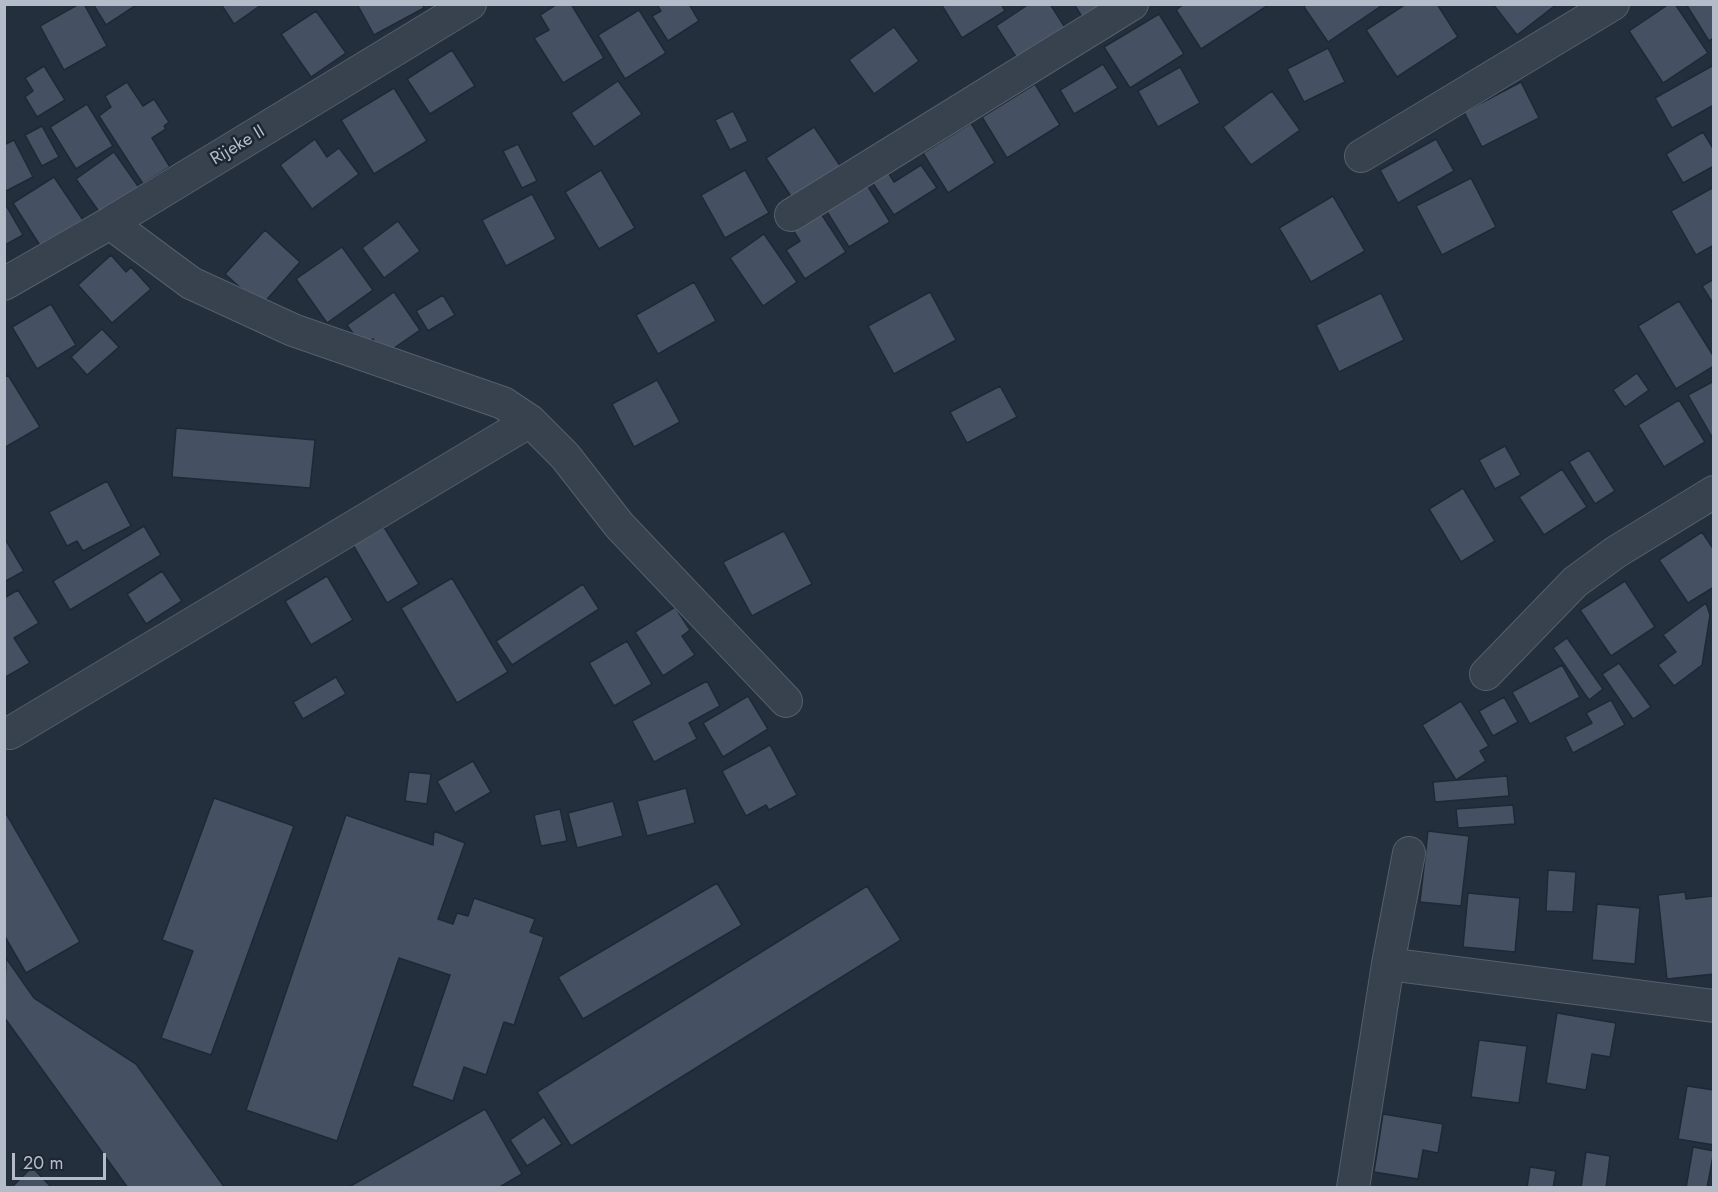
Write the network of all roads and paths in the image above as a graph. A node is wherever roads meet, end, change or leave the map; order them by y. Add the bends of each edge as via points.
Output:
1 (470, 4) edge
2 (1132, 4) edge
3 (1613, 4) edge
4 (1361, 156) dead end
5 (791, 215) dead end
6 (110, 223) junction
7 (4, 284) edge
8 (531, 421) junction
9 (1713, 492) edge
10 (1486, 674) dead end
11 (786, 701) dead end
12 (10, 733) dead end
13 (1409, 853) dead end
14 (1388, 964) junction
15 (1713, 1005) edge
16 (1353, 1188) edge

1 - 6 street, Rijeke II
2 - 5 street
3 - 4 street
6 - 7 street, Rijeke II
6 - 8 street via 191,283 293,330 503,403
8 - 11 street via 565,456 620,525
8 - 12 street
9 - 10 street via 1575,582
13 - 14 street
14 - 15 street
14 - 16 street

